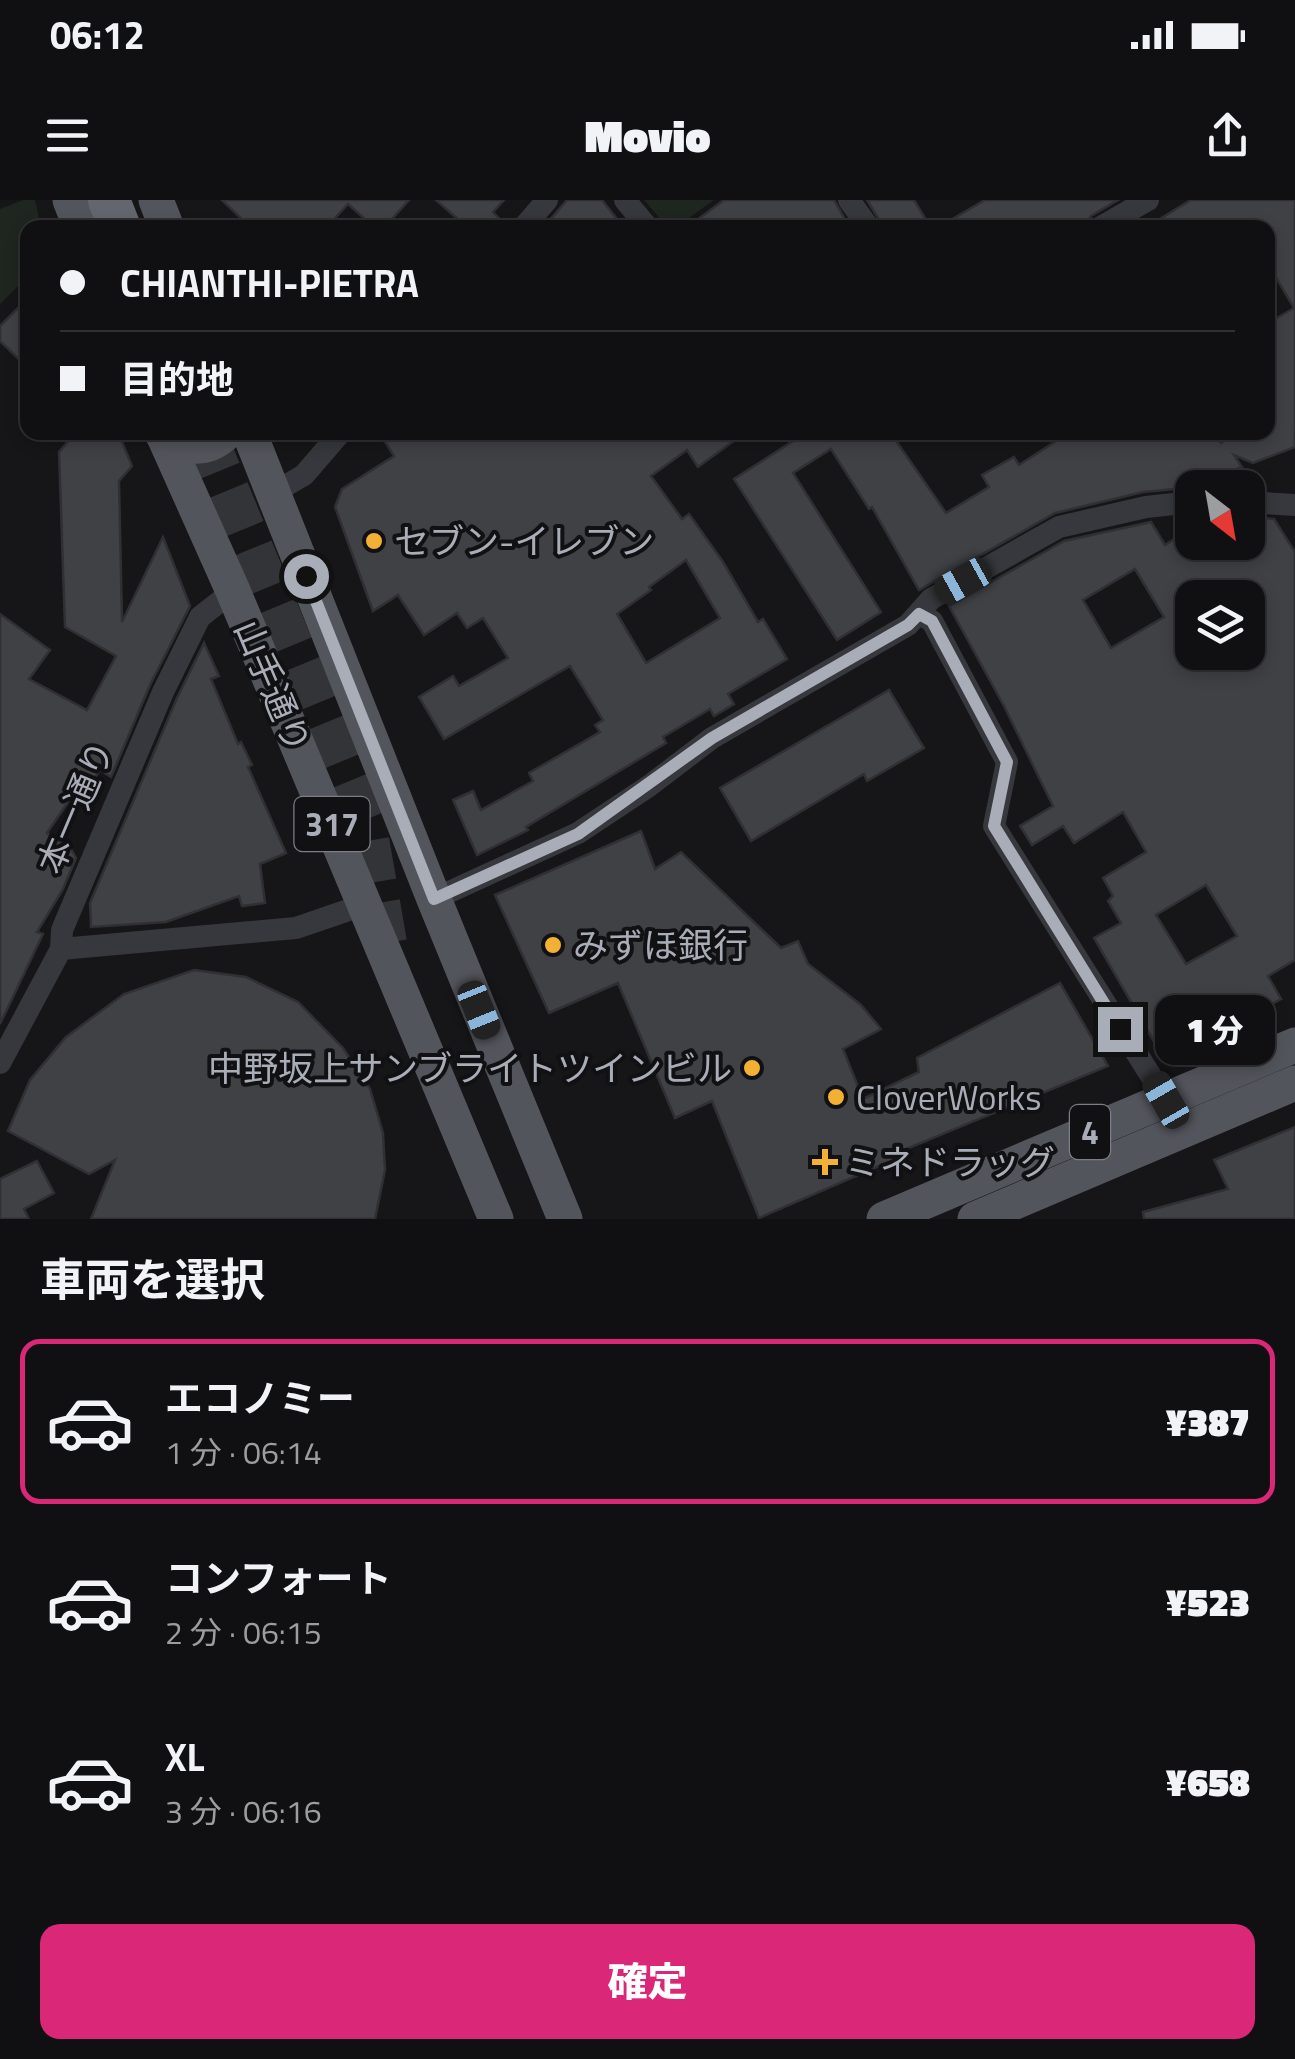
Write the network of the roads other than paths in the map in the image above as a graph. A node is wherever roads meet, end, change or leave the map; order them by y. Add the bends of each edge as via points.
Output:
1 (547, 200) edge
2 (625, 200) edge
3 (1148, 200) edge
4 (529, 220) edge
5 (641, 220) edge
6 (1112, 220) edge
7 (166, 440) edge
8 (174, 440) edge
9 (218, 440) edge
10 (252, 440) edge
11 (335, 440) edge
12 (272, 493) junction
13 (1265, 503) edge
14 (1175, 504) edge
15 (1295, 505) edge
16 (233, 591) junction
17 (919, 614) junction
18 (434, 899) junction
19 (366, 904) junction
20 (61, 948) junction
21 (1295, 1045) edge
22 (0, 1063) edge
23 (1295, 1083) edge
24 (1166, 1100) junction
25 (496, 1219) edge
26 (565, 1219) edge
27 (884, 1219) edge
28 (974, 1219) edge

1 - 4 street
2 - 5 street
3 - 6 street
7 - 16 main road, 山手通り / 317
8 - 9 main road via 197,448
10 - 12 main road, 山手通り / 317
11 - 12 street via 304,475
12 - 18 main road, 山手通り / 317
13 - 15 street
14 - 17 street via 1058,528 931,599
16 - 19 main road, 山手通り / 317
16 - 20 street, 本一通り via 200,617 163,692 62,930
17 - 18 street via 712,738 578,834
17 - 24 street via 932,621 1007,762 994,826
18 - 26 main road, 山手通り / 317
19 - 20 street via 296,928
19 - 25 main road, 山手通り / 317
20 - 22 street, 本一通り
21 - 24 main road, 4
23 - 28 main road, 4
24 - 27 main road, 4

